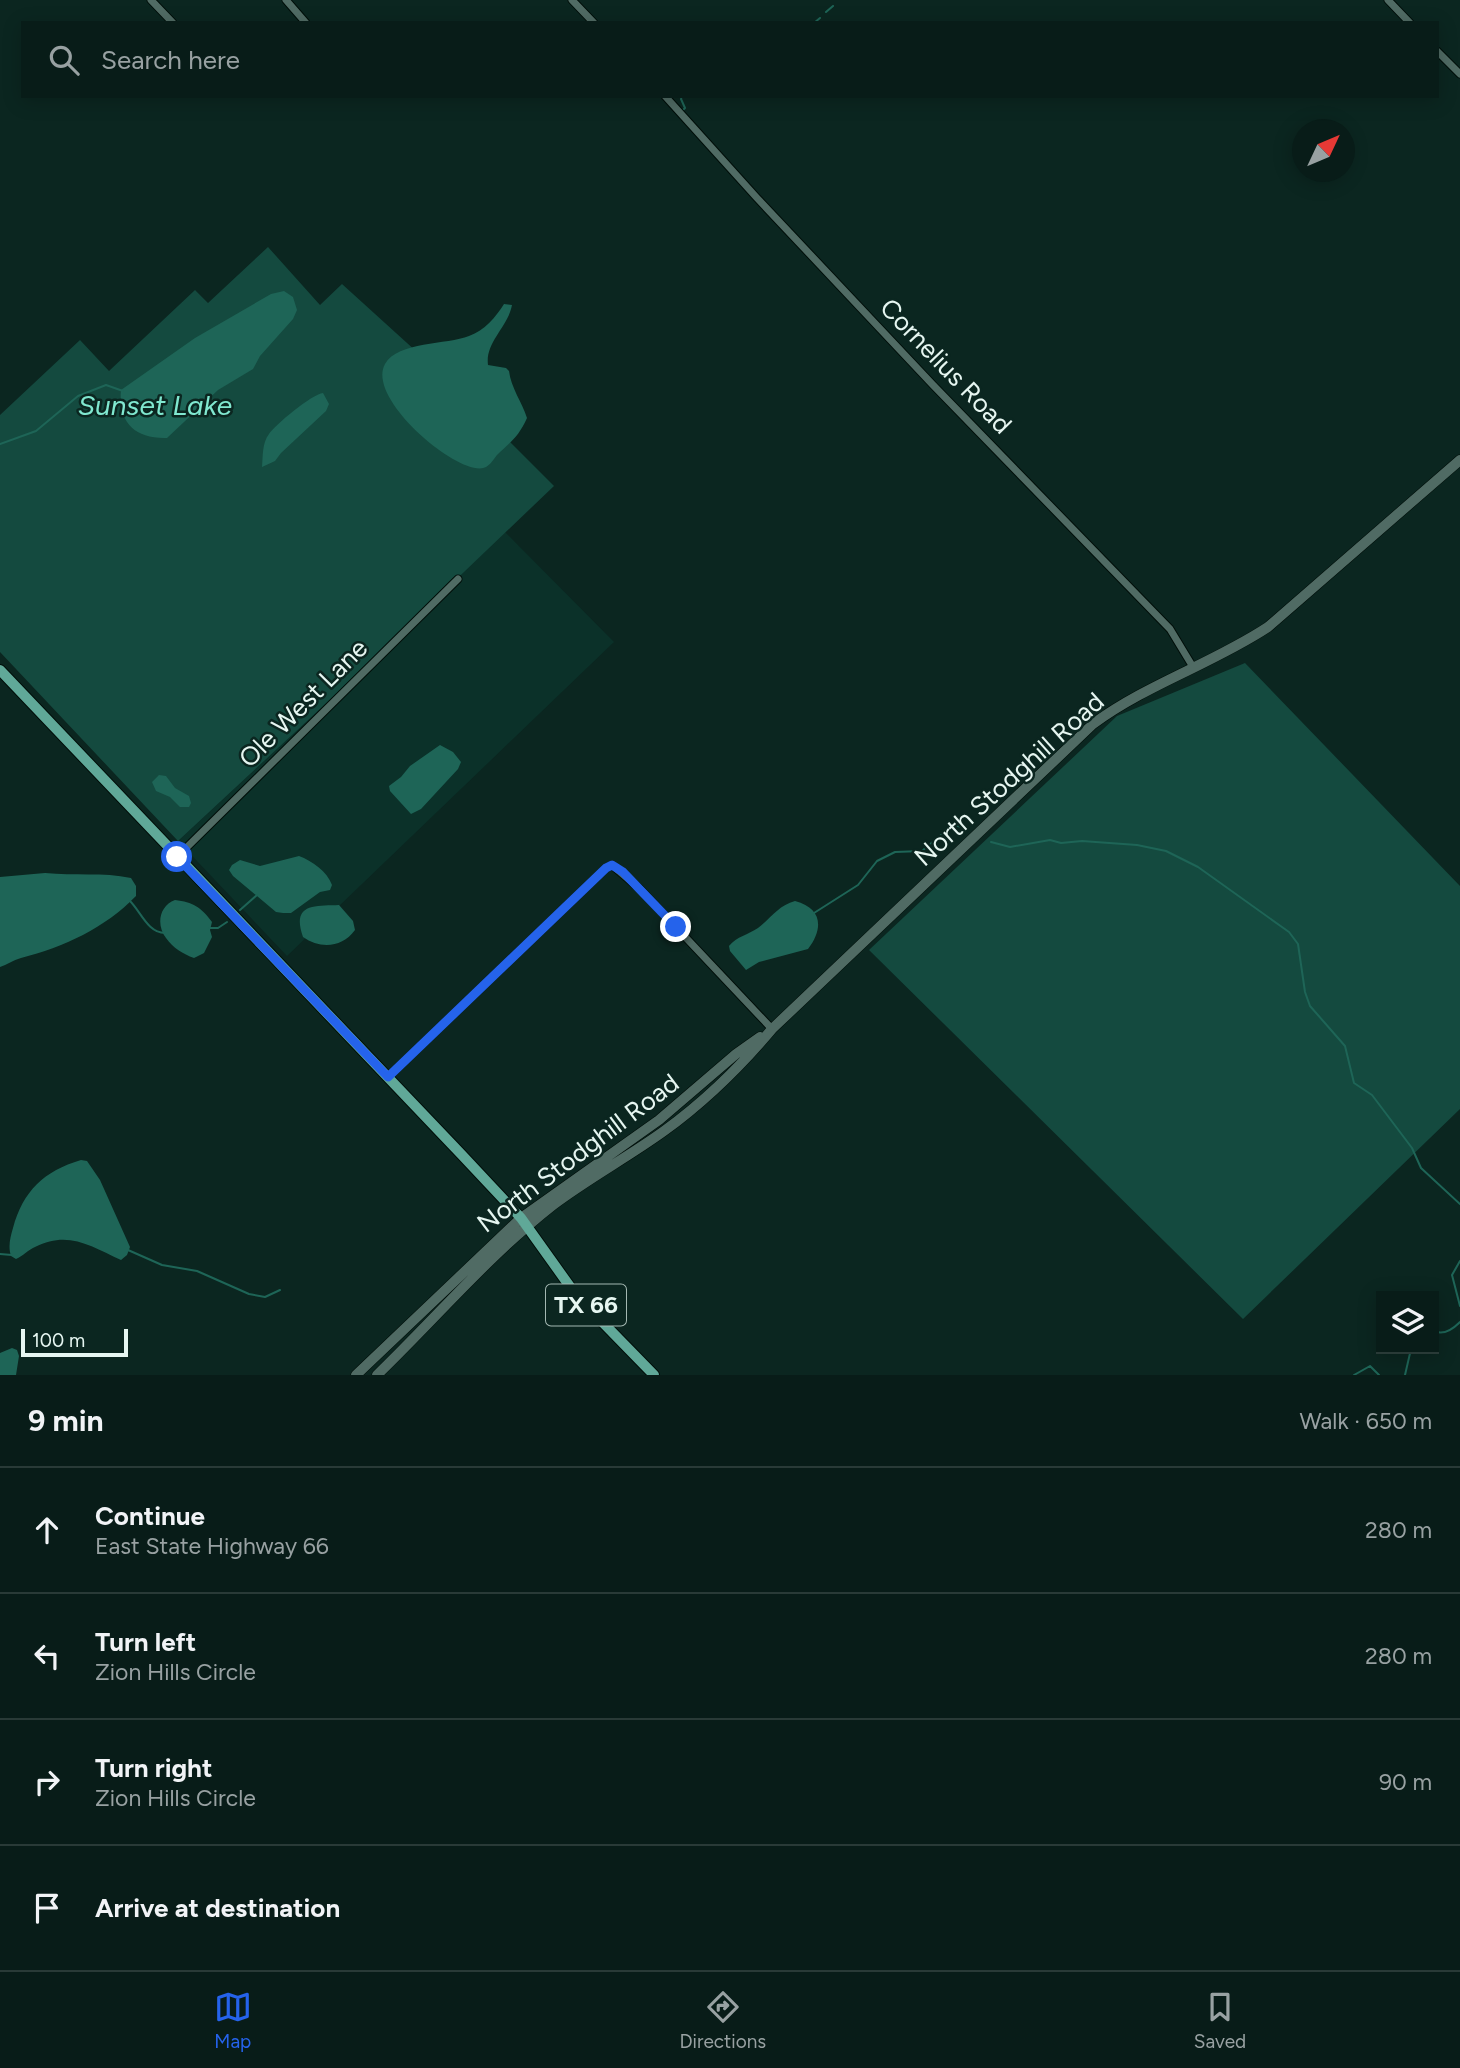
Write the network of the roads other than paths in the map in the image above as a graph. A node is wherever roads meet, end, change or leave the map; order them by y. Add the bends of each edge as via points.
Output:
1 (151, 0) edge
2 (286, 0) edge
3 (572, 0) edge
4 (1388, 0) edge
5 (171, 21) edge
6 (304, 21) edge
7 (592, 21) edge
8 (1408, 21) edge
9 (1439, 53) edge
10 (1460, 74) edge
11 (667, 98) edge
12 (1460, 460) edge
13 (458, 579) dead end
14 (1193, 667) junction
15 (0, 670) edge
16 (177, 857) junction
17 (772, 1029) junction
18 (388, 1077) junction
19 (524, 1223) junction
20 (356, 1375) edge
21 (377, 1375) edge
22 (654, 1375) edge

1 - 5 street
2 - 6 street
3 - 7 street
4 - 8 street
9 - 10 street
11 - 14 street, Cornelius Road via 927,378 1170,629
12 - 14 street, North Stodghill Road via 1268,627
13 - 16 street, Ole West Lane
14 - 17 street, North Stodghill Road via 1088,729
15 - 16 main road, TX 66
16 - 18 main road, TX 66
17 - 18 street via 612,865
17 - 19 street, North Stodghill Road
18 - 19 main road, TX 66
19 - 20 street, North Stodghill Road
19 - 21 street, North Stodghill Road
19 - 22 main road, TX 66 via 576,1294

